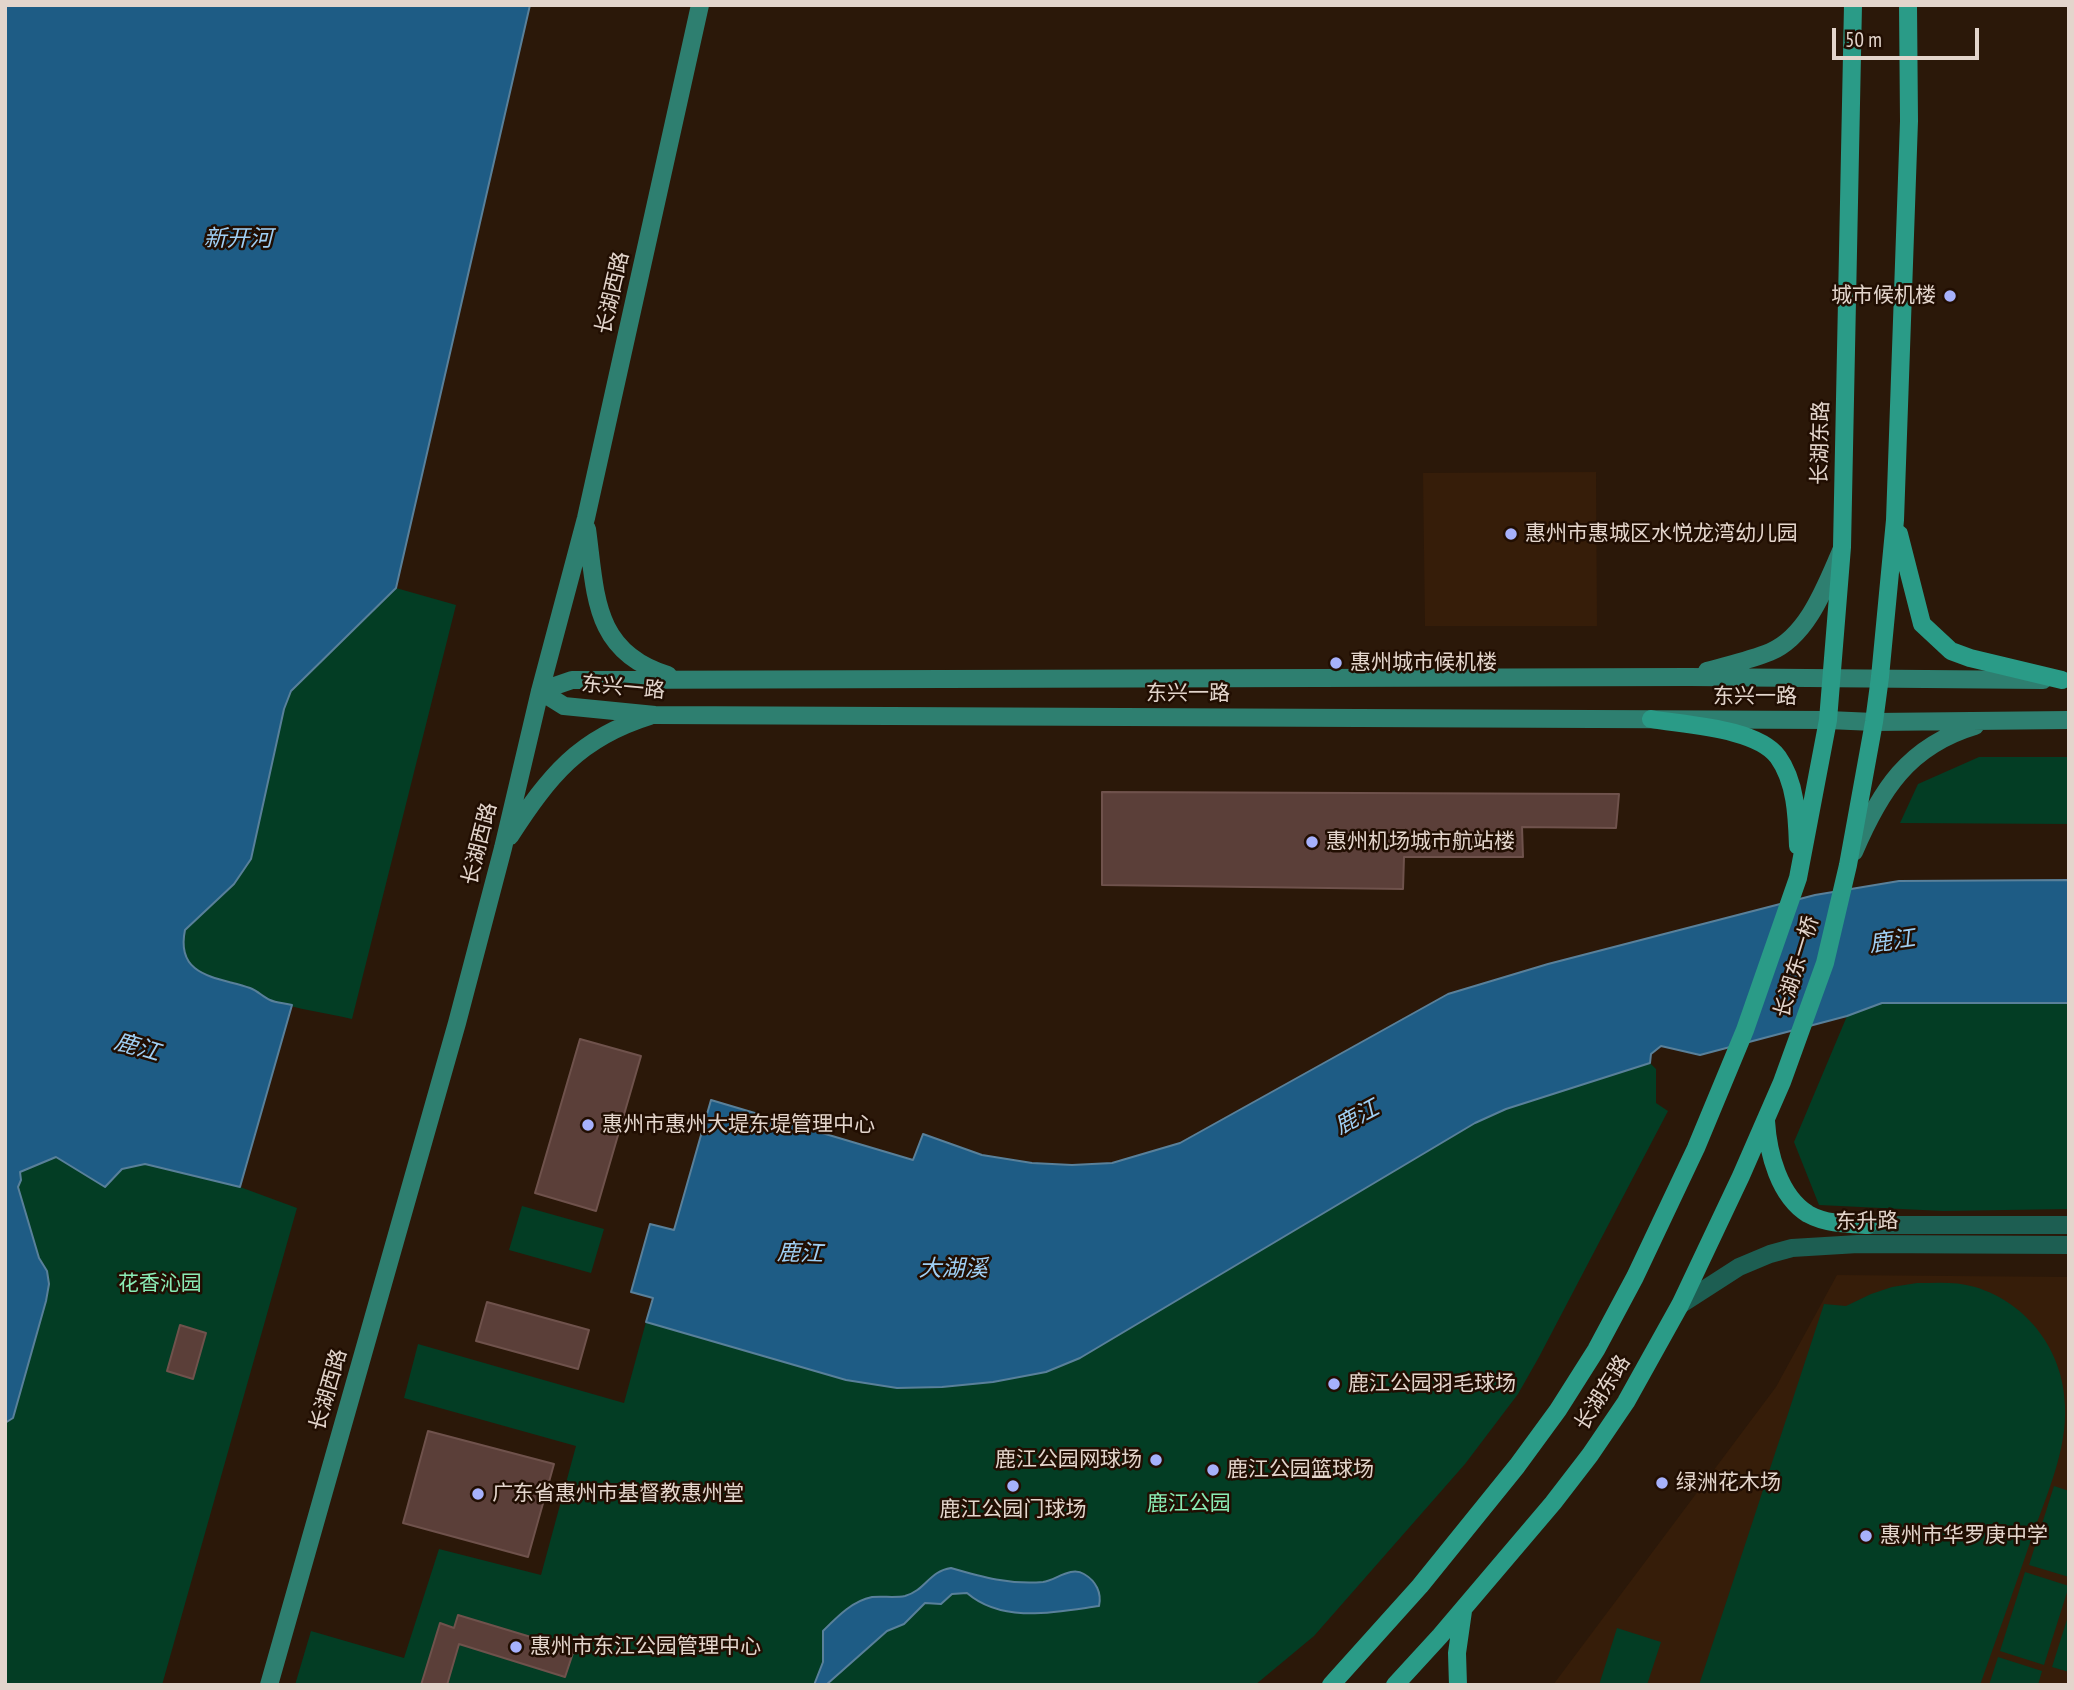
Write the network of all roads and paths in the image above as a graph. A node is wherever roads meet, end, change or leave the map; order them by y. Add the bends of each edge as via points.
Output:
1 (700, 5) edge
2 (1853, 5) edge
3 (1908, 5) edge
4 (586, 519) junction
5 (1895, 520) junction
6 (1842, 547) junction
7 (1690, 677) junction
8 (1833, 677) junction
9 (1880, 677) junction
10 (685, 680) junction
11 (2065, 680) edge
12 (540, 691) junction
13 (655, 715) junction
14 (1651, 719) junction
15 (1828, 720) junction
16 (1995, 720) junction
17 (2069, 720) edge
18 (1874, 722) junction
19 (503, 848) junction
20 (1848, 865) junction
21 (1798, 878) junction
22 (1782, 1082) joint
23 (1722, 1084) joint
24 (1766, 1121) junction
25 (1868, 1225) joint
26 (2069, 1225) edge
27 (2069, 1245) edge
28 (1680, 1305) junction
29 (1464, 1608) junction
30 (1347, 1668) junction
31 (269, 1685) edge
32 (1325, 1685) edge
33 (1331, 1685) edge
34 (1395, 1685) edge
35 (1458, 1685) edge

1 - 4 street, 长湖西路
2 - 6 main road, 长湖东路
3 - 5 main road via 1909,121
4 - 10 street via 596,596 606,629 622,652 647,668
4 - 12 street, 长湖西路
5 - 9 main road
5 - 11 main road via 1922,624 1951,651
6 - 7 street via 1816,608 1791,638 1773,651
6 - 8 main road, 长湖东路
7 - 8 street, 东兴一路
7 - 10 street, 东兴一路
8 - 9 street, 东兴一路
8 - 15 main road, 长湖东路
9 - 11 street, 东兴一路
9 - 18 main road
10 - 12 street, 东兴一路 via 572,680
12 - 13 street, 东兴一路 via 564,706
12 - 19 street, 长湖西路
13 - 14 street, 东兴一路
13 - 19 street via 602,736 568,760
14 - 15 street, 东兴一路
14 - 21 main road via 1747,737 1778,757 1794,800
15 - 18 street, 东兴一路
15 - 21 main road, 长湖东路
16 - 17 street, 东兴一路
16 - 18 street, 东兴一路
16 - 20 street via 1956,732 1909,762 1875,807
18 - 20 main road
19 - 31 street, 长湖西路
20 - 22 main road, 长湖东一桥 via 1822,972
21 - 23 main road, 长湖东一桥
22 - 24 main road, 长湖东路
23 - 30 main road, 长湖东路 via 1661,1224 1574,1385 1517,1466
24 - 25 main road via 1774,1164 1796,1204 1822,1220
24 - 28 main road, 长湖东路
25 - 26 street, 东升路
27 - 28 street, 东升路 via 1792,1248 1739,1267
28 - 29 main road, 长湖东路 via 1626,1402 1590,1455
29 - 34 main road, 长湖东路
29 - 35 main road
30 - 32 main road, 长湖东路
30 - 33 main road, 长湖东路

